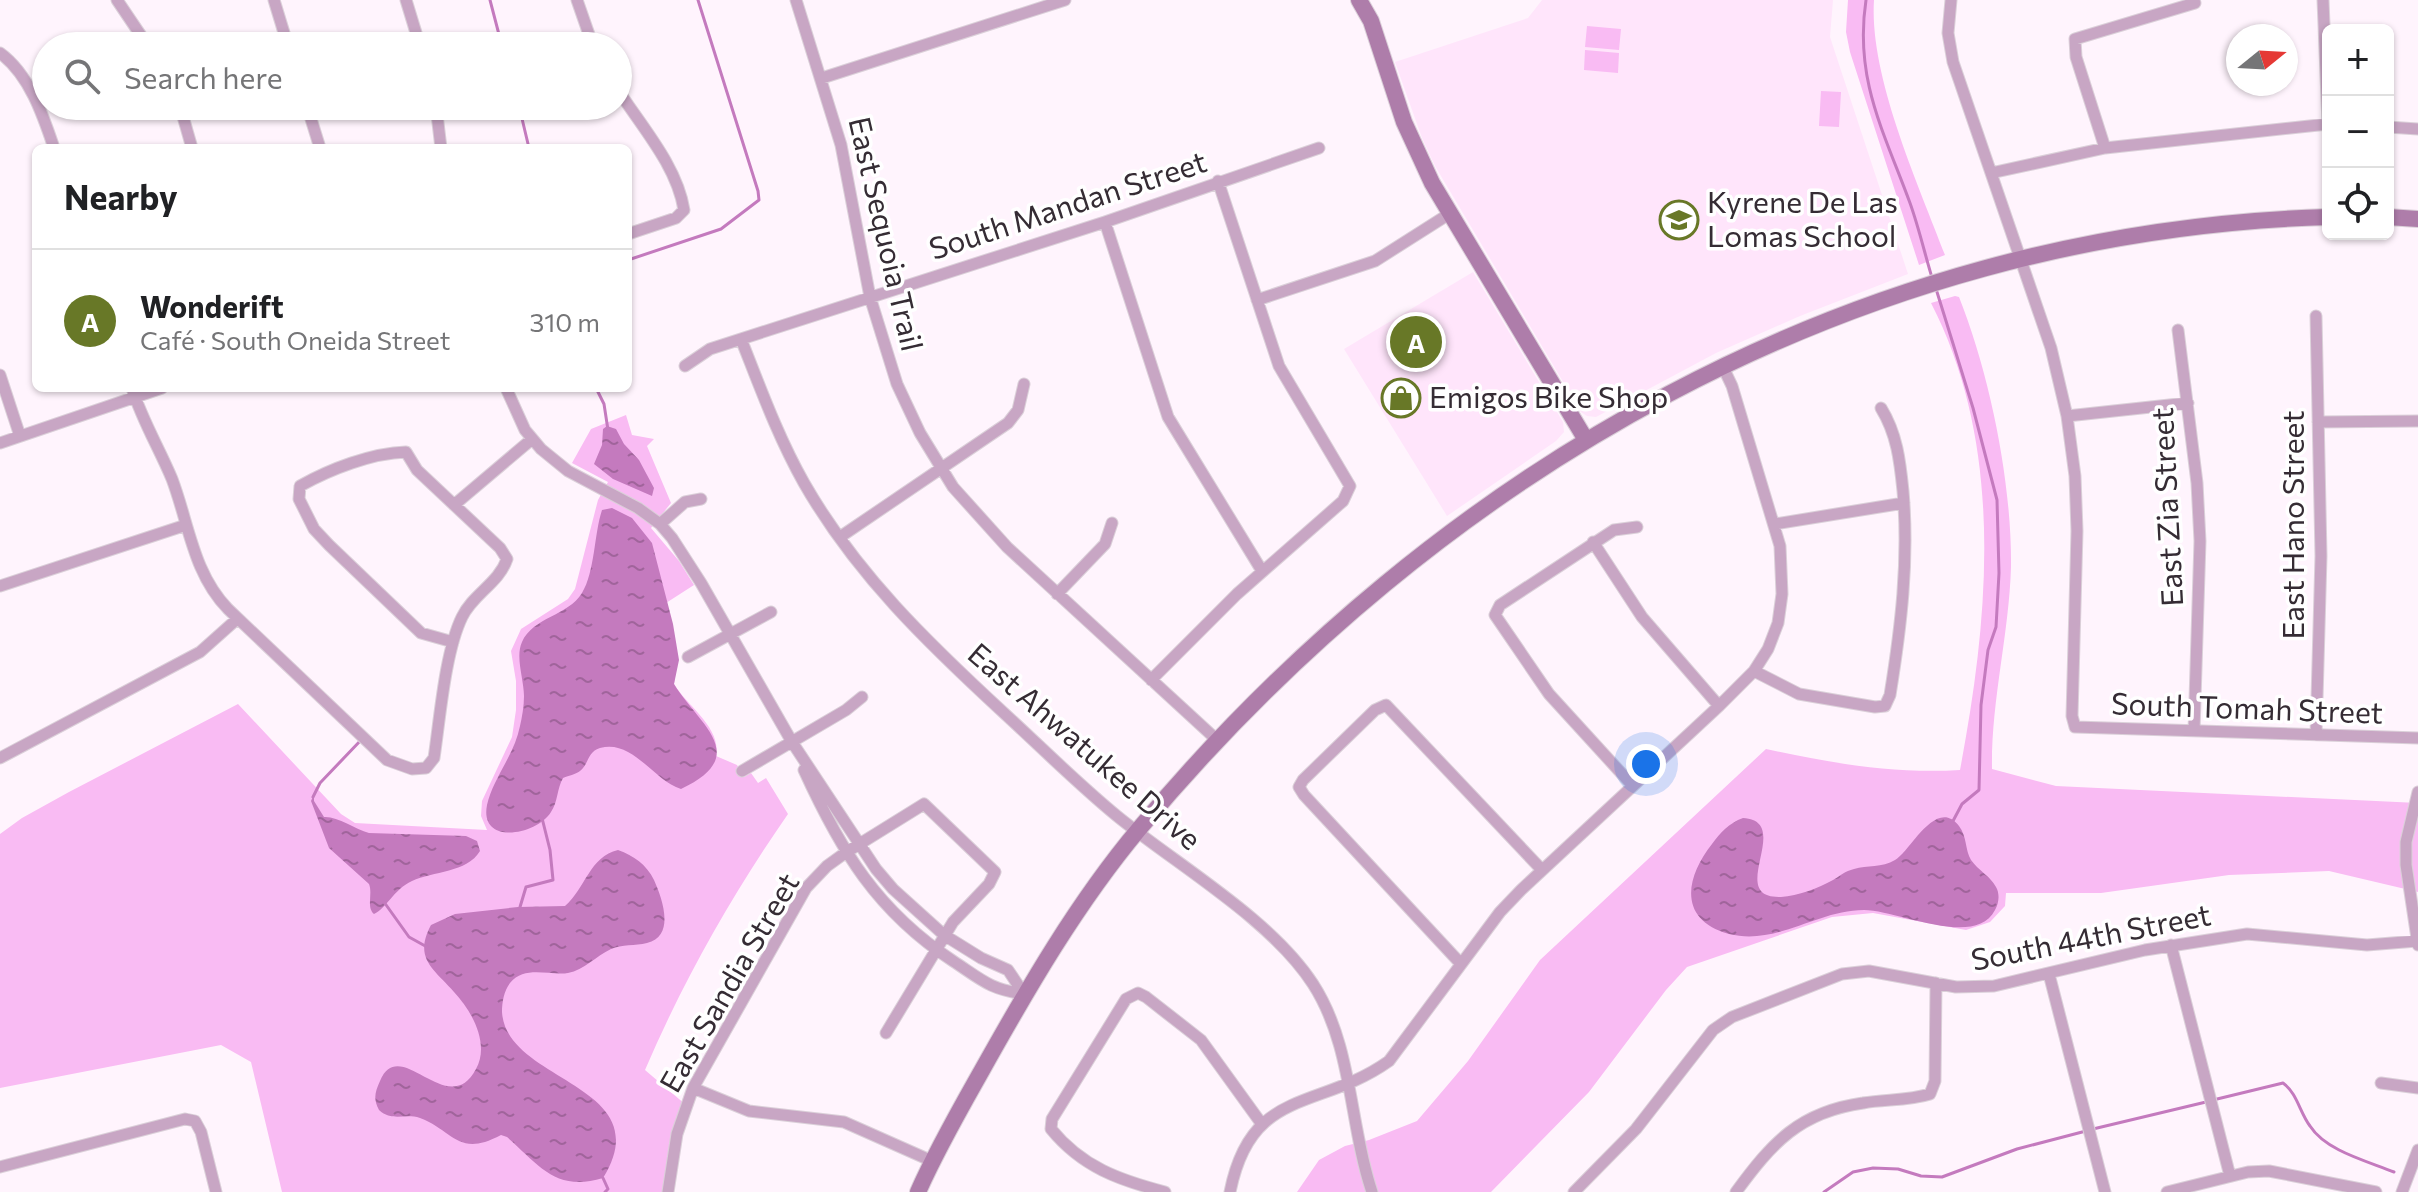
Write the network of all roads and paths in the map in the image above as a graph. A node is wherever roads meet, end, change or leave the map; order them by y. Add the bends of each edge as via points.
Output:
1 (274, 0) edge
2 (406, 0) edge
3 (577, 0) edge
4 (796, 0) edge
5 (1065, 0) edge
6 (1359, 0) edge
7 (1371, 0) edge
8 (1951, 0) edge
9 (2323, 0) edge
10 (119, 1) edge
11 (2195, 3) dead end
12 (1371, 21) junction
13 (139, 32) edge
14 (284, 32) edge
15 (416, 32) edge
16 (588, 32) edge
17 (0, 53) edge
18 (822, 78) junction
19 (32, 92) edge
20 (2327, 96) edge
21 (632, 111) edge
22 (43, 120) edge
23 (184, 120) edge
24 (311, 120) edge
25 (438, 120) edge
26 (2322, 125) edge
27 (2394, 127) edge
28 (2418, 129) edge
29 (52, 144) edge
30 (191, 144) edge
31 (319, 144) edge
32 (441, 144) edge
33 (1319, 148) dead end
34 (2105, 148) junction
35 (1991, 173) junction
36 (1218, 181) junction
37 (1449, 214) junction
38 (2322, 217) edge
39 (2394, 217) edge
40 (2418, 219) edge
41 (1105, 222) junction
42 (632, 233) edge
43 (2021, 258) junction
44 (870, 297) junction
45 (1257, 300) junction
46 (2316, 316) dead end
47 (2178, 330) dead end
48 (741, 339) junction
49 (685, 366) dead end
50 (1723, 367) junction
51 (0, 375) edge
52 (1024, 384) dead end
53 (134, 392) edge
54 (508, 392) edge
55 (2188, 403) junction
56 (1881, 408) dead end
57 (2067, 416) junction
58 (2418, 421) edge
59 (2318, 422) junction
60 (20, 436) junction
61 (532, 439) junction
62 (1586, 440) junction
63 (0, 443) edge
64 (941, 468) junction
65 (701, 499) dead end
66 (1904, 503) junction
67 (454, 505) junction
68 (656, 521) junction
69 (1112, 523) dead end
70 (1775, 524) junction
71 (186, 525) junction
72 (1637, 527) dead end
73 (840, 537) junction
74 (1593, 542) junction
75 (1262, 571) junction
76 (0, 586) edge
77 (1057, 594) junction
78 (771, 612) dead end
79 (237, 619) junction
80 (729, 633) junction
81 (453, 642) junction
82 (688, 657) dead end
83 (1754, 671) junction
84 (1151, 680) junction
85 (862, 697) dead end
86 (1719, 706) junction
87 (2194, 731) junction
88 (2316, 735) junction
89 (2418, 738) edge
90 (1217, 740) junction
91 (792, 742) junction
92 (0, 758) edge
93 (742, 771) dead end
94 (1633, 786) junction
95 (2418, 792) edge
96 (1137, 831) junction
97 (859, 844) junction
98 (845, 853) junction
99 (1542, 870) junction
100 (939, 942) junction
101 (2418, 943) edge
102 (2171, 945) junction
103 (1461, 964) junction
104 (2049, 974) junction
105 (1936, 983) junction
106 (1024, 994) junction
107 (886, 1033) dead end
108 (2381, 1083) dead end
109 (1348, 1084) junction
110 (693, 1088) junction
111 (2418, 1088) edge
112 (1261, 1123) junction
113 (2418, 1150) edge
114 (932, 1161) junction
115 (0, 1167) edge
116 (2230, 1176) junction
117 (216, 1192) edge
118 (668, 1192) edge
119 (918, 1192) edge
120 (1165, 1192) edge
121 (1230, 1192) edge
122 (1372, 1192) edge
123 (1574, 1192) edge
124 (1736, 1192) edge
125 (2105, 1192) edge
126 (2167, 1192) edge
127 (2376, 1192) edge
128 (2402, 1192) edge

1 - 14 street
2 - 15 street
3 - 16 street
4 - 18 street, East Sequoia Trail
5 - 18 street
6 - 12 main road
7 - 12 main road
8 - 35 street via 1948,33 1953,62
9 - 20 street
10 - 13 street
11 - 34 street via 2075,39
12 - 37 main road via 1415,149
17 - 19 street
18 - 44 street, East Sequoia Trail via 853,198
21 - 42 street via 668,166 684,210 676,218
22 - 29 street
23 - 30 street
24 - 31 street
25 - 32 street
26 - 34 street
27 - 28 street
33 - 36 street, South Mandan Street
34 - 35 street
35 - 43 street
36 - 41 street, South Mandan Street
36 - 45 street
37 - 45 street via 1375,261
37 - 62 main road
38 - 43 main road via 2125,235
39 - 40 main road
41 - 44 street, South Mandan Street
41 - 75 street via 1168,417
43 - 50 main road via 1916,289
43 - 57 street
44 - 48 street, South Mandan Street
44 - 64 street, East Sequoia Trail via 904,401
45 - 75 street via 1279,366 1350,486 1343,501
46 - 59 street, East Hano Street
47 - 55 street, East Zia Street
48 - 49 street, South Mandan Street via 710,349
48 - 73 street, East Ahwatukee Drive via 776,427
50 - 62 main road
50 - 70 street
51 - 60 street
52 - 64 street via 1018,410 1008,423
53 - 60 street
53 - 71 street
54 - 61 street
55 - 57 street
55 - 87 street, East Zia Street via 2200,541
56 - 66 street via 1892,426 1900,459
57 - 87 street, South Tomah Street via 2077,531 2075,727
58 - 59 street
59 - 88 street, East Hano Street
60 - 63 street
61 - 67 street
61 - 68 street via 553,459
62 - 90 main road via 1396,573 1288,668
64 - 73 street
64 - 77 street, East Sequoia Trail via 988,527
65 - 68 street via 685,502
66 - 70 street
66 - 83 street via 1903,610 1885,706 1799,694
67 - 81 street via 507,559 503,572 471,600
67 - 81 street via 406,452 388,453 300,486 299,499 329,545 421,633
68 - 80 street
69 - 77 street via 1105,544
70 - 83 street via 1783,566 1778,623
71 - 76 street
71 - 79 street via 203,576
72 - 74 street via 1614,530
73 - 96 street, East Ahwatukee Drive via 882,594 929,644
74 - 86 street via 1642,617
74 - 94 street via 1500,605 1495,615 1549,694
75 - 84 street
77 - 84 street, East Sequoia Trail
78 - 80 street
79 - 81 street via 379,755 404,767 426,768 434,758
79 - 92 street via 200,652
80 - 82 street
80 - 91 street
83 - 86 street
84 - 90 street, East Sequoia Trail
85 - 91 street
86 - 94 street
87 - 88 street, South Tomah Street
88 - 89 street, South Tomah Street
90 - 96 main road
91 - 93 street
91 - 97 street
91 - 98 street
94 - 99 street
95 - 101 street via 2406,842
96 - 106 main road
96 - 109 street, East Ahwatukee Drive via 1294,958 1328,1010
97 - 98 street, East Sandia Street
97 - 100 street
97 - 100 street, East Sandia Street via 924,804 995,872
98 - 100 street via 904,925
98 - 110 street, East Sandia Street via 806,888
99 - 103 street via 1500,912
99 - 103 street via 1386,705 1303,780 1299,787
100 - 106 street via 996,990
100 - 106 street via 1008,970
100 - 107 street
101 - 102 street, South 44th Street via 2367,945 2247,934
102 - 104 street, South 44th Street
102 - 116 street
103 - 109 street via 1389,1061
104 - 105 street, South 44th Street via 1972,988
104 - 125 street
105 - 123 street, South 44th Street via 1869,971 1842,974 1732,1017 1713,1030 1636,1129
105 - 124 street via 1935,1081 1930,1094 1834,1108 1810,1119 1765,1153
106 - 114 main road
108 - 111 street
109 - 112 street via 1296,1102
109 - 122 street, East Ahwatukee Drive
110 - 114 street via 749,1111 844,1122
110 - 118 street, East Sandia Street via 677,1134
112 - 120 street via 1201,1040 1146,997 1138,993 1126,999 1052,1119 1051,1129 1104,1173
112 - 121 street via 1240,1152
113 - 128 street
114 - 119 main road
115 - 117 street via 185,1119 195,1121 201,1132
116 - 126 street
116 - 127 street via 2269,1171

